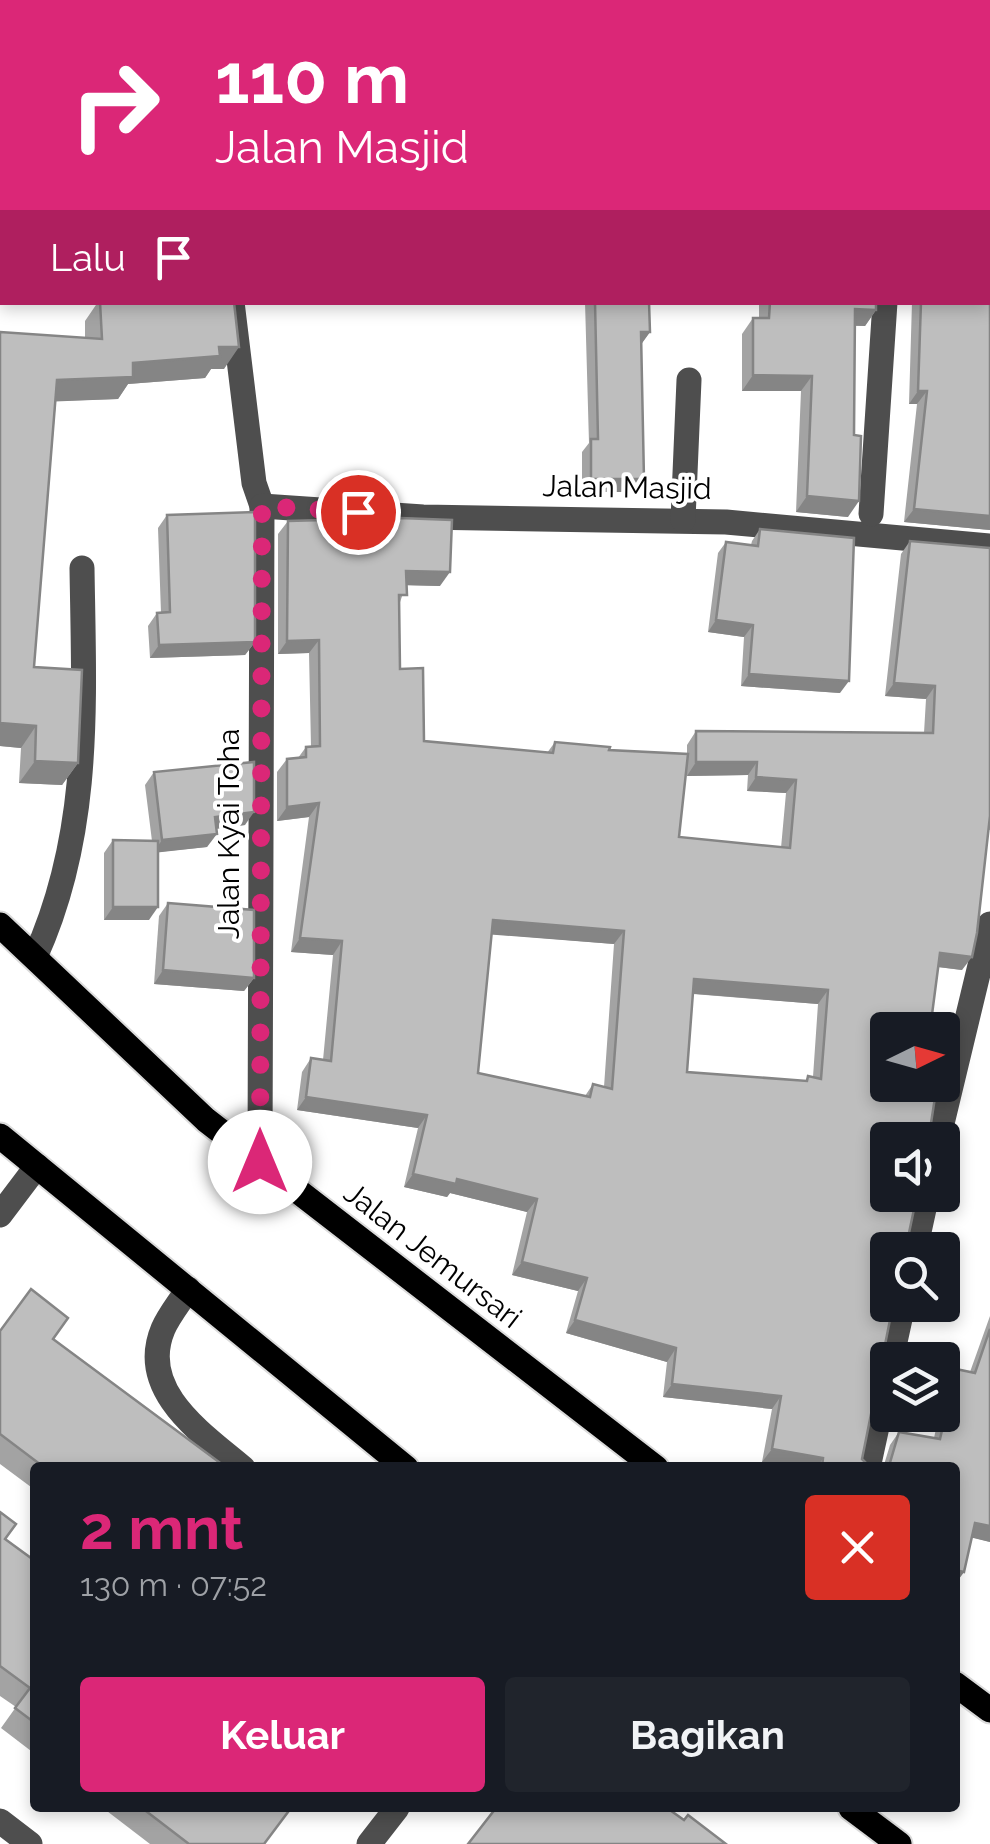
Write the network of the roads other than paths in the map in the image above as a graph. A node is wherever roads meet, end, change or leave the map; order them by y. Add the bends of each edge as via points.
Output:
1 (232, 305) edge
2 (885, 305) edge
3 (689, 380) dead end
4 (262, 506) junction
5 (870, 514) dead end
6 (683, 520) junction
7 (990, 546) edge
8 (82, 568) dead end
9 (990, 924) edge
10 (0, 925) edge
11 (35, 957) junction
12 (942, 1122) edge
13 (0, 1136) edge
14 (260, 1162) junction
15 (38, 1166) junction
16 (0, 1215) edge
17 (188, 1289) junction
18 (876, 1432) edge
19 (237, 1462) edge
20 (399, 1462) edge
21 (648, 1462) edge
22 (869, 1462) edge
23 (960, 1688) edge
24 (990, 1710) edge
25 (393, 1812) edge
26 (855, 1812) edge
27 (0, 1821) edge
28 (30, 1844) edge
29 (369, 1844) edge
30 (899, 1844) edge

1 - 4 street, Jalan Kyai Toha
2 - 5 street
3 - 6 street
4 - 6 street, Jalan Masjid via 423,517
4 - 14 street, Jalan Kyai Toha
6 - 7 street, Jalan Masjid
8 - 11 street via 80,796 54,916
9 - 12 street
10 - 11 main road, Jalan Jemursari
11 - 14 main road, Jalan Jemursari via 206,1120
13 - 15 main road
14 - 21 main road, Jalan Jemursari
15 - 16 street
15 - 17 main road
17 - 19 street via 162,1331 162,1389
17 - 20 main road
18 - 22 street
23 - 24 main road
25 - 29 street
26 - 30 main road
27 - 28 street

